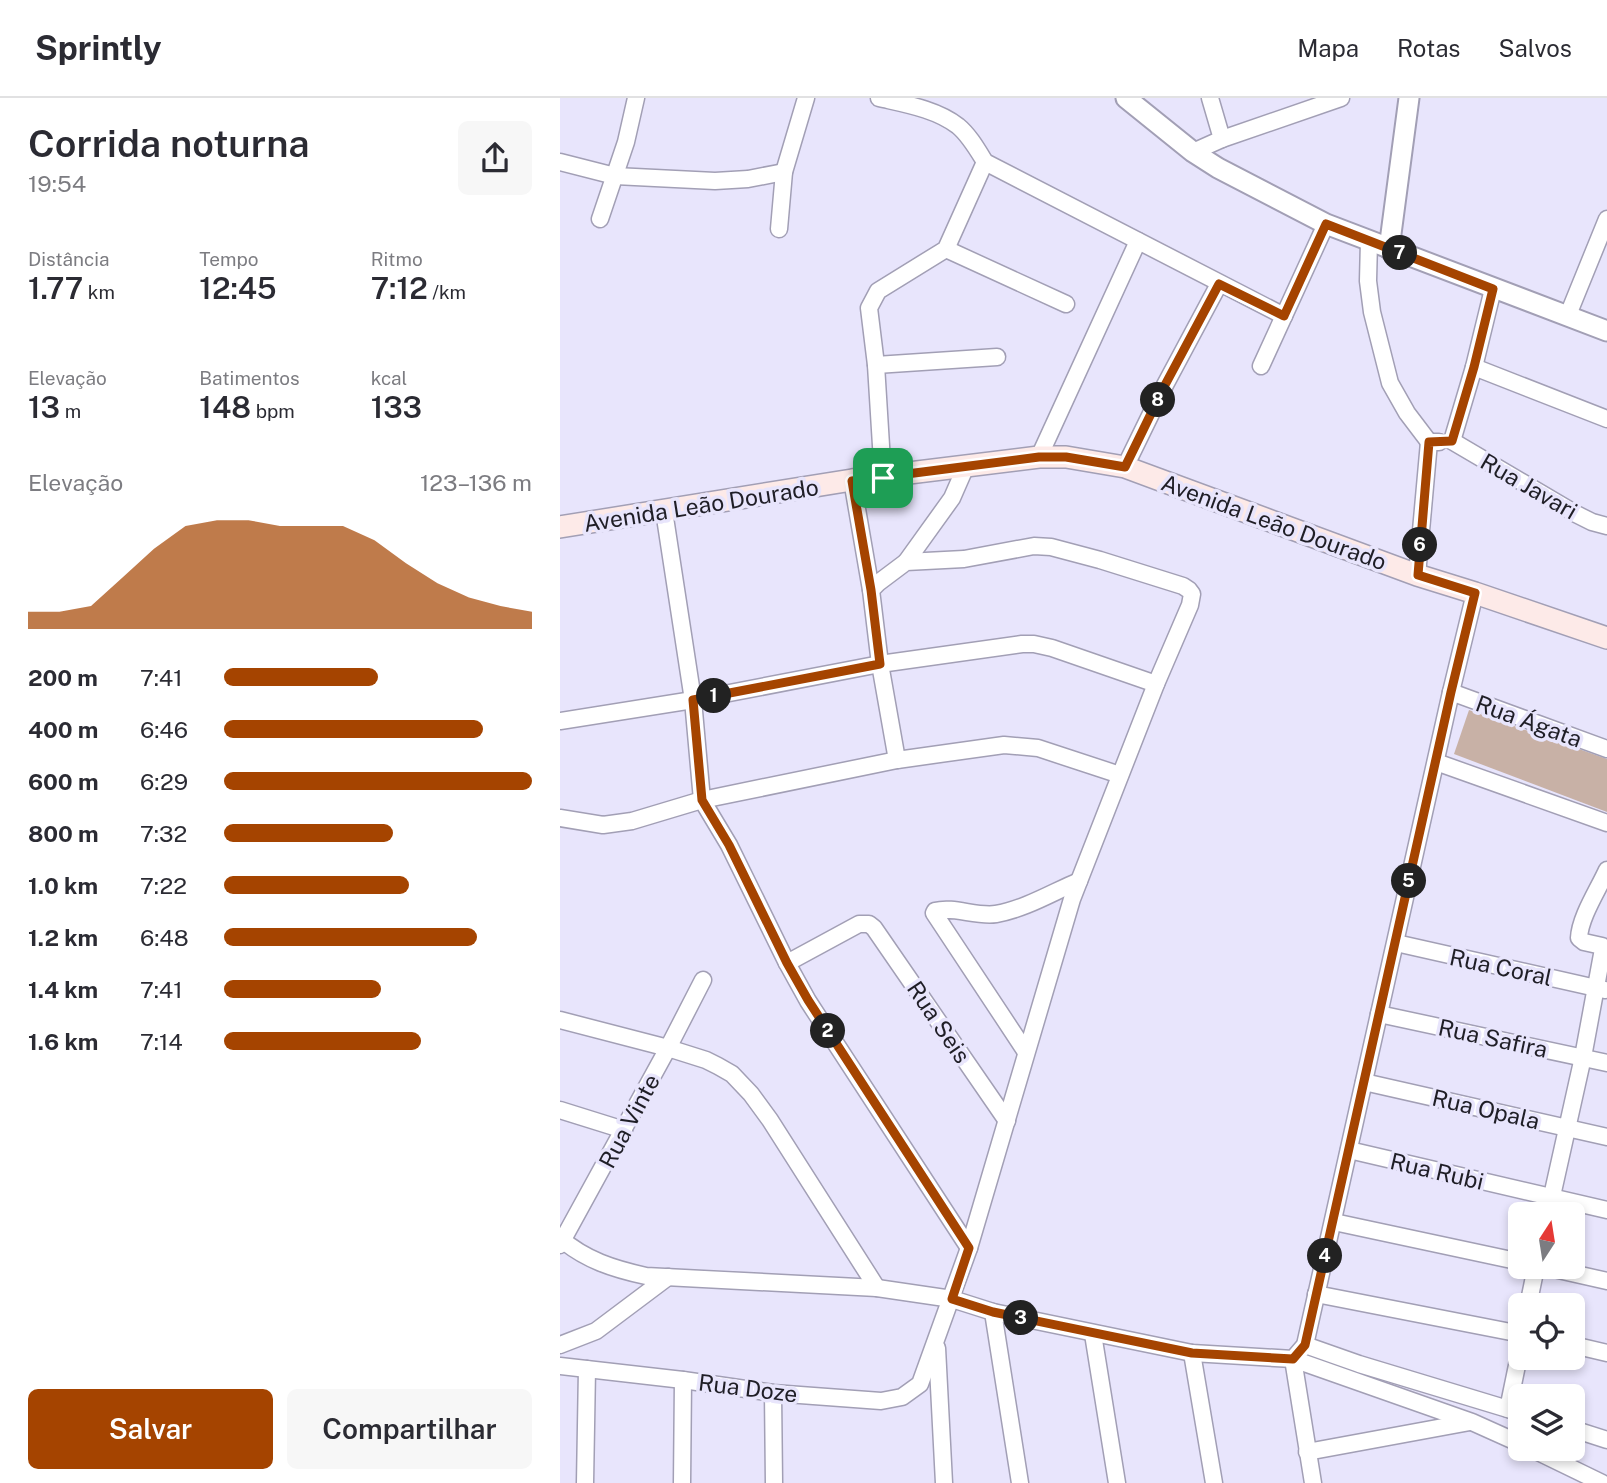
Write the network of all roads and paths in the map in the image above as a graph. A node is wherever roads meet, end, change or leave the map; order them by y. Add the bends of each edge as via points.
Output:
1 (636, 98) edge
2 (806, 98) edge
3 (879, 98) edge
4 (1126, 98) edge
5 (1210, 98) edge
6 (1341, 98) edge
7 (1409, 98) edge
8 (1310, 104) edge
9 (1222, 139) junction
10 (1193, 152) junction
11 (560, 162) edge
12 (985, 162) junction
13 (784, 172) junction
14 (615, 176) junction
15 (600, 219) dead end
16 (1607, 219) edge
17 (1326, 224) junction
18 (779, 229) dead end
19 (1138, 241) junction
20 (1369, 241) junction
21 (946, 249) junction
22 (1389, 249) junction
23 (1219, 284) junction
24 (1493, 289) junction
25 (1066, 304) dead end
26 (1284, 316) junction
27 (1568, 316) junction
28 (1607, 331) edge
29 (997, 357) dead end
30 (876, 365) junction
31 (1261, 366) dead end
32 (1474, 367) junction
33 (1607, 419) edge
34 (1452, 441) junction
35 (1429, 442) junction
36 (1039, 457) junction
37 (966, 466) junction
38 (1125, 467) junction
39 (883, 478) junction
40 (852, 481) junction
41 (664, 511) junction
42 (1607, 526) edge
43 (560, 527) edge
44 (906, 562) junction
45 (1418, 575) junction
46 (871, 590) junction
47 (1475, 593) junction
48 (1607, 638) edge
49 (880, 664) junction
50 (1156, 684) junction
51 (1451, 692) junction
52 (693, 700) junction
53 (560, 721) edge
54 (1607, 749) edge
55 (897, 760) junction
56 (1436, 762) junction
57 (1120, 775) junction
58 (702, 800) junction
59 (560, 818) edge
60 (1607, 823) edge
61 (1607, 870) edge
62 (1079, 881) junction
63 (1396, 943) junction
64 (787, 963) junction
65 (703, 979) dead end
66 (1602, 989) edge
67 (1379, 1014) junction
68 (560, 1020) edge
69 (668, 1048) junction
70 (1026, 1052) junction
71 (1583, 1057) junction
72 (1607, 1063) edge
73 (1364, 1082) junction
74 (560, 1110) edge
75 (1007, 1121) junction
76 (1568, 1127) junction
77 (624, 1130) junction
78 (1607, 1137) edge
79 (1349, 1150) junction
80 (1552, 1198) junction
81 (1551, 1202) edge
82 (1607, 1210) edge
83 (1334, 1222) junction
84 (561, 1241) edge
85 (969, 1248) junction
86 (1508, 1259) edge
87 (1586, 1276) edge
88 (668, 1277) junction
89 (1607, 1281) edge
90 (877, 1288) junction
91 (1316, 1294) junction
92 (952, 1299) junction
93 (993, 1312) junction
94 (1508, 1331) edge
95 (1093, 1334) junction
96 (936, 1338) junction
97 (560, 1345) edge
98 (1305, 1345) junction
99 (1585, 1348) edge
100 (1192, 1353) junction
101 (1607, 1353) edge
102 (1293, 1359) junction
103 (560, 1366) edge
104 (587, 1369) junction
105 (683, 1380) junction
106 (773, 1393) junction
107 (1508, 1409) edge
108 (1472, 1422) junction
109 (1585, 1433) edge
110 (1508, 1438) edge
111 (1607, 1440) edge
112 (1307, 1452) junction
113 (1557, 1461) edge
114 (585, 1483) edge
115 (682, 1483) edge
116 (774, 1483) edge
117 (944, 1483) edge
118 (1020, 1483) edge
119 (1117, 1483) edge
120 (1214, 1483) edge
121 (1313, 1483) edge
122 (1602, 1483) edge

1 - 14 street
2 - 13 street
3 - 12 street via 945,117 960,128
4 - 10 street
5 - 9 street
6 - 8 street
7 - 22 street
8 - 9 street
9 - 10 street
10 - 17 street
11 - 14 street
12 - 19 street
12 - 21 street
13 - 14 street via 722,181
13 - 18 street
14 - 15 street
16 - 27 street
17 - 20 street
17 - 26 street
19 - 23 street
19 - 36 street
20 - 22 street
20 - 35 street via 1372,312 1390,383
21 - 25 street
21 - 30 street via 878,291 869,308
22 - 24 street
23 - 26 street
23 - 38 street
24 - 27 street
24 - 32 street
26 - 31 street
27 - 28 street
29 - 30 street
30 - 39 street
32 - 33 street
32 - 34 street
34 - 35 street
34 - 42 street, Rua Javari via 1576,514
35 - 45 street
36 - 37 main road, Avenida Leão Dourado
36 - 38 main road, Avenida Leão Dourado
37 - 39 main road, Avenida Leão Dourado
37 - 44 street via 947,505
38 - 45 main road, Avenida Leão Dourado
39 - 40 main road, Avenida Leão Dourado
40 - 41 main road, Avenida Leão Dourado
40 - 46 street
41 - 43 main road, Avenida Leão Dourado
41 - 52 street
44 - 46 street
44 - 50 street via 1051,547 1182,586 1192,600
45 - 47 main road, Avenida Leão Dourado
46 - 49 street
47 - 48 main road, Avenida Leão Dourado
47 - 51 street
49 - 50 street via 1034,644
49 - 52 street
49 - 55 street
50 - 57 street
51 - 54 street, Rua Ágata
51 - 56 street
52 - 53 street
52 - 58 street
55 - 57 street via 1019,745
55 - 58 street
56 - 60 street
56 - 63 street
57 - 62 street
58 - 59 street via 603,825
58 - 64 street
61 - 66 street via 1578,935 1584,942 1602,946
62 - 70 street
62 - 70 street via 995,914 934,913
63 - 66 street, Rua Coral
63 - 67 street
64 - 75 street, Rua Seis via 859,924 869,924
64 - 85 street
65 - 69 street, Rua Vinte
66 - 71 street
67 - 71 street, Rua Safira
67 - 73 street
68 - 69 street
69 - 77 street, Rua Vinte
69 - 90 street via 732,1073 751,1094
70 - 75 street
71 - 72 street, Rua Safira
71 - 76 street
73 - 76 street, Rua Opala
73 - 79 street
74 - 77 street
75 - 85 street
76 - 78 street, Rua Opala
76 - 80 street
77 - 84 street, Rua Vinte
79 - 80 street, Rua Rubi
79 - 83 street
80 - 81 street
80 - 82 street, Rua Rubi
83 - 86 street
83 - 91 street
84 - 88 street via 615,1270
85 - 92 street
87 - 89 street
88 - 90 street
88 - 97 street via 596,1331
90 - 92 street
91 - 94 street
91 - 98 street
92 - 93 street
92 - 96 street
93 - 95 street
93 - 118 street
95 - 100 street
95 - 119 street
96 - 106 street, Rua Doze via 920,1384 902,1397 881,1401
96 - 117 street
98 - 102 street
98 - 107 street
99 - 101 street
100 - 102 street
100 - 120 street
102 - 108 street
102 - 112 street
103 - 104 street, Rua Doze
104 - 105 street, Rua Doze
104 - 114 street
105 - 106 street, Rua Doze
105 - 115 street
106 - 116 street
108 - 110 street
108 - 112 street
109 - 111 street
112 - 121 street
113 - 122 street

